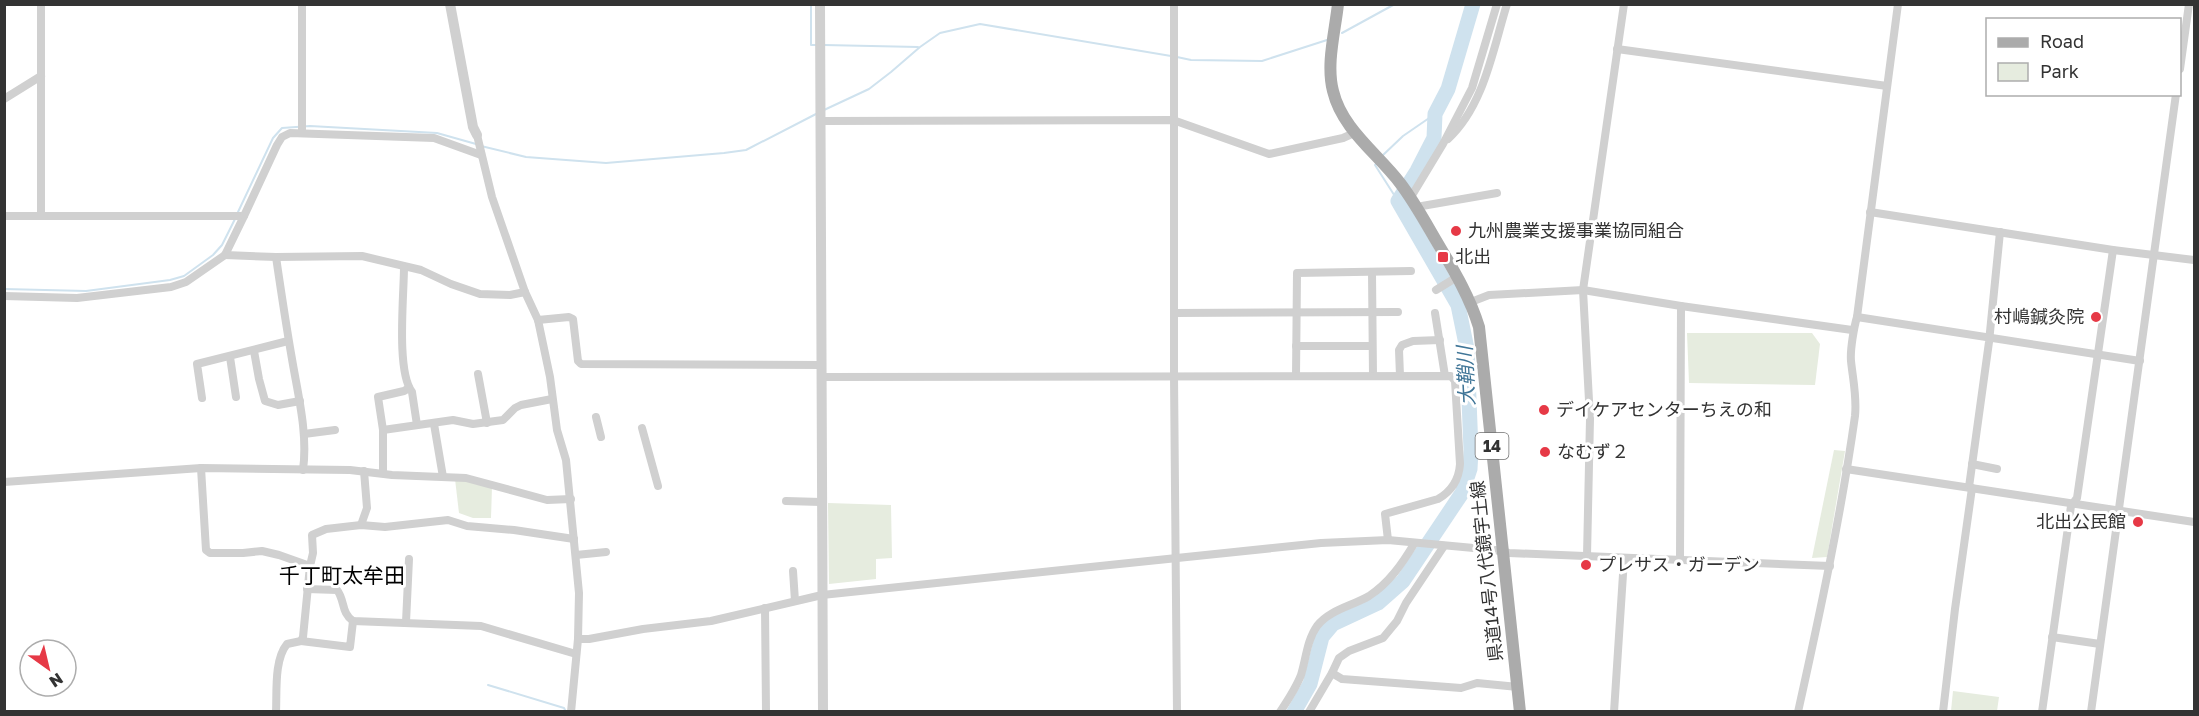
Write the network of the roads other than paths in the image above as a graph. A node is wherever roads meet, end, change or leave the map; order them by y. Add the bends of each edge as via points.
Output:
1 (41, 4) edge
2 (302, 4) edge
3 (450, 4) edge
4 (820, 4) edge
5 (1174, 4) edge
6 (1338, 4) edge
7 (1497, 4) edge
8 (1507, 4) edge
9 (1624, 4) edge
10 (1898, 4) edge
11 (2188, 4) edge
12 (1617, 49) junction
13 (2181, 61) edge
14 (41, 76) junction
15 (1887, 86) junction
16 (2176, 96) edge
17 (4, 99) edge
18 (821, 120) junction
19 (1173, 120) junction
20 (302, 128) junction
21 (1354, 133) junction
22 (478, 138) joint
23 (1443, 144) junction
24 (481, 154) junction
25 (1497, 193) dead end
26 (1410, 196) junction
27 (1418, 210) junction
28 (1870, 212) junction
29 (41, 215) junction
30 (4, 216) edge
31 (242, 217) junction
32 (2000, 232) junction
33 (2112, 250) junction
34 (225, 255) junction
35 (2154, 255) junction
36 (276, 257) junction
37 (2194, 260) edge
38 (404, 267) junction
39 (1412, 271) dead end
40 (1372, 273) junction
41 (1454, 279) junction
42 (1436, 290) dead end
43 (1583, 290) junction
44 (525, 292) junction
45 (4, 296) edge
46 (1471, 302) junction
47 (1681, 306) junction
48 (1398, 312) dead end
49 (1174, 313) junction
50 (1296, 313) junction
51 (1373, 313) junction
52 (1435, 313) dead end
53 (1857, 317) junction
54 (538, 320) junction
55 (1852, 330) junction
56 (1988, 339) junction
57 (1440, 340) junction
58 (288, 341) junction
59 (1296, 346) junction
60 (1372, 346) junction
61 (254, 351) junction
62 (2098, 354) junction
63 (230, 357) junction
64 (2140, 361) junction
65 (821, 365) junction
66 (478, 375) dead end
67 (1174, 376) junction
68 (1296, 376) junction
69 (1373, 376) junction
70 (1400, 376) junction
71 (1445, 376) junction
72 (822, 377) junction
73 (409, 388) junction
74 (236, 397) dead end
75 (202, 398) dead end
76 (552, 399) junction
77 (300, 401) junction
78 (596, 417) dead end
79 (487, 423) junction
80 (434, 424) junction
81 (417, 425) junction
82 (642, 428) dead end
83 (335, 430) dead end
84 (383, 430) junction
85 (304, 434) junction
86 (601, 437) dead end
87 (1972, 465) junction
88 (201, 468) junction
89 (1846, 469) junction
90 (1997, 469) dead end
91 (303, 470) junction
92 (364, 471) junction
93 (383, 473) junction
94 (443, 477) junction
95 (4, 482) edge
96 (658, 486) dead end
97 (1971, 487) junction
98 (571, 499) junction
99 (786, 501) dead end
100 (821, 502) junction
101 (2073, 503) junction
102 (2118, 511) junction
103 (2194, 522) edge
104 (361, 525) junction
105 (574, 539) junction
106 (1388, 540) junction
107 (1417, 544) junction
108 (1441, 546) junction
109 (1503, 551) junction
110 (606, 552) dead end
111 (576, 555) junction
112 (1587, 556) junction
113 (409, 559) dead end
114 (1175, 559) junction
115 (1624, 559) junction
116 (1680, 560) junction
117 (310, 566) junction
118 (1830, 566) junction
119 (794, 571) dead end
120 (307, 589) junction
121 (822, 595) junction
122 (795, 600) junction
123 (765, 608) junction
124 (353, 621) junction
125 (406, 622) junction
126 (2052, 638) junction
127 (578, 639) junction
128 (301, 641) junction
129 (2100, 644) junction
130 (576, 654) junction
131 (1332, 673) junction
132 (1518, 687) junction
133 (1281, 710) edge
134 (276, 711) edge
135 (571, 711) edge
136 (766, 711) edge
137 (823, 711) edge
138 (1177, 711) edge
139 (1309, 711) edge
140 (1520, 711) edge
141 (1614, 711) edge
142 (1798, 711) edge
143 (1943, 711) edge
144 (2042, 711) edge
145 (2091, 711) edge

1 - 14 street
2 - 20 street
3 - 22 street via 458,58
4 - 18 street
5 - 19 street
6 - 21 main road, 県道14号八代鏡宇土線 / 14 via 1332,89
7 - 23 street via 1473,88
8 - 23 street via 1481,88 1456,132
9 - 12 street
10 - 15 street
11 - 13 street
12 - 15 street
12 - 43 street
14 - 17 street
14 - 29 street
15 - 28 street
16 - 35 street
18 - 19 street
18 - 65 street
19 - 21 street via 1269,154
19 - 49 street
20 - 24 street via 434,138
20 - 31 street via 282,137 277,144
21 - 26 main road, 県道14号八代鏡宇土線 / 14
22 - 24 street
23 - 26 street
24 - 44 street
25 - 27 street via 1422,206
26 - 27 main road, 県道14号八代鏡宇土線 / 14
27 - 41 main road, 県道14号八代鏡宇土線 / 14
28 - 32 street
28 - 53 street
29 - 30 street
29 - 31 street
31 - 34 street
32 - 33 street
32 - 56 street
33 - 35 street
33 - 62 street
34 - 36 street
34 - 45 street via 186,282 171,287 77,298
35 - 37 street
35 - 64 street
36 - 38 street via 349,255
36 - 58 street
38 - 44 street via 480,294
38 - 73 street via 403,362
39 - 40 street
40 - 50 street via 1297,273
40 - 51 street
41 - 42 street
41 - 46 main road, 県道14号八代鏡宇土線 / 14
43 - 46 street via 1489,295
43 - 47 street
43 - 112 street via 1590,419
44 - 54 street
46 - 109 main road, 県道14号八代鏡宇土線 / 14 via 1480,338
47 - 55 street
47 - 116 street
48 - 51 street
49 - 50 street
49 - 67 street
50 - 51 street
50 - 59 street
51 - 60 street
52 - 57 street
53 - 55 street
53 - 56 street
54 - 65 street via 573,319 581,364
54 - 76 street
55 - 89 street via 1856,400
56 - 62 street
56 - 87 street
57 - 70 street via 1402,345
57 - 71 street
58 - 61 street
58 - 77 street
59 - 60 street
59 - 68 street
60 - 69 street
61 - 63 street
61 - 77 street via 265,401 278,405
62 - 64 street
62 - 101 street via 2077,498
63 - 74 street
63 - 75 street via 197,364
64 - 102 street
65 - 72 street
66 - 79 street
67 - 68 street
67 - 72 street
67 - 114 street
68 - 69 street
69 - 70 street
70 - 71 street
71 - 106 street via 1455,381 1459,474 1446,495 1438,500 1385,514
72 - 100 street
73 - 81 street
73 - 84 street via 379,396
76 - 79 street via 521,405 507,418
76 - 98 street
77 - 85 street
78 - 86 street
79 - 80 street via 453,420
80 - 81 street
80 - 94 street
81 - 84 street
82 - 96 street
83 - 85 street
84 - 93 street
85 - 91 street
87 - 90 street
87 - 97 street
88 - 91 street
88 - 95 street
88 - 117 street via 206,550 262,551
89 - 97 street
89 - 118 street
91 - 92 street
92 - 93 street
92 - 104 street via 367,508
93 - 94 street
94 - 98 street via 466,478 547,500
97 - 101 street
97 - 143 street
98 - 105 street
99 - 100 street
100 - 121 street
101 - 102 street
101 - 126 street
102 - 103 street
102 - 129 street
104 - 105 street via 386,527 448,520 466,526
104 - 117 street via 326,529 312,536
105 - 111 street
106 - 107 street
106 - 114 street
107 - 108 street
107 - 133 street via 1392,577 1370,596 1327,616 1318,625 1300,676
108 - 109 street
108 - 131 street via 1383,638 1343,654
109 - 112 street
109 - 132 main road, 県道14号八代鏡宇土線 / 14
110 - 111 street
111 - 127 street
112 - 115 street
113 - 125 street
114 - 121 street
114 - 138 street
115 - 116 street
115 - 141 street
116 - 118 street
117 - 120 street
118 - 142 street
119 - 122 street
120 - 124 street via 337,590 345,613
120 - 128 street
121 - 122 street
121 - 137 street
122 - 123 street
123 - 127 street via 711,621
123 - 136 street
124 - 125 street
124 - 128 street via 350,647
125 - 130 street via 481,626
126 - 129 street
126 - 144 street
127 - 130 street
128 - 134 street via 283,649
129 - 145 street
130 - 135 street
131 - 132 street via 1342,678 1461,688 1477,683
131 - 139 street
132 - 140 main road, 県道14号八代鏡宇土線 / 14

